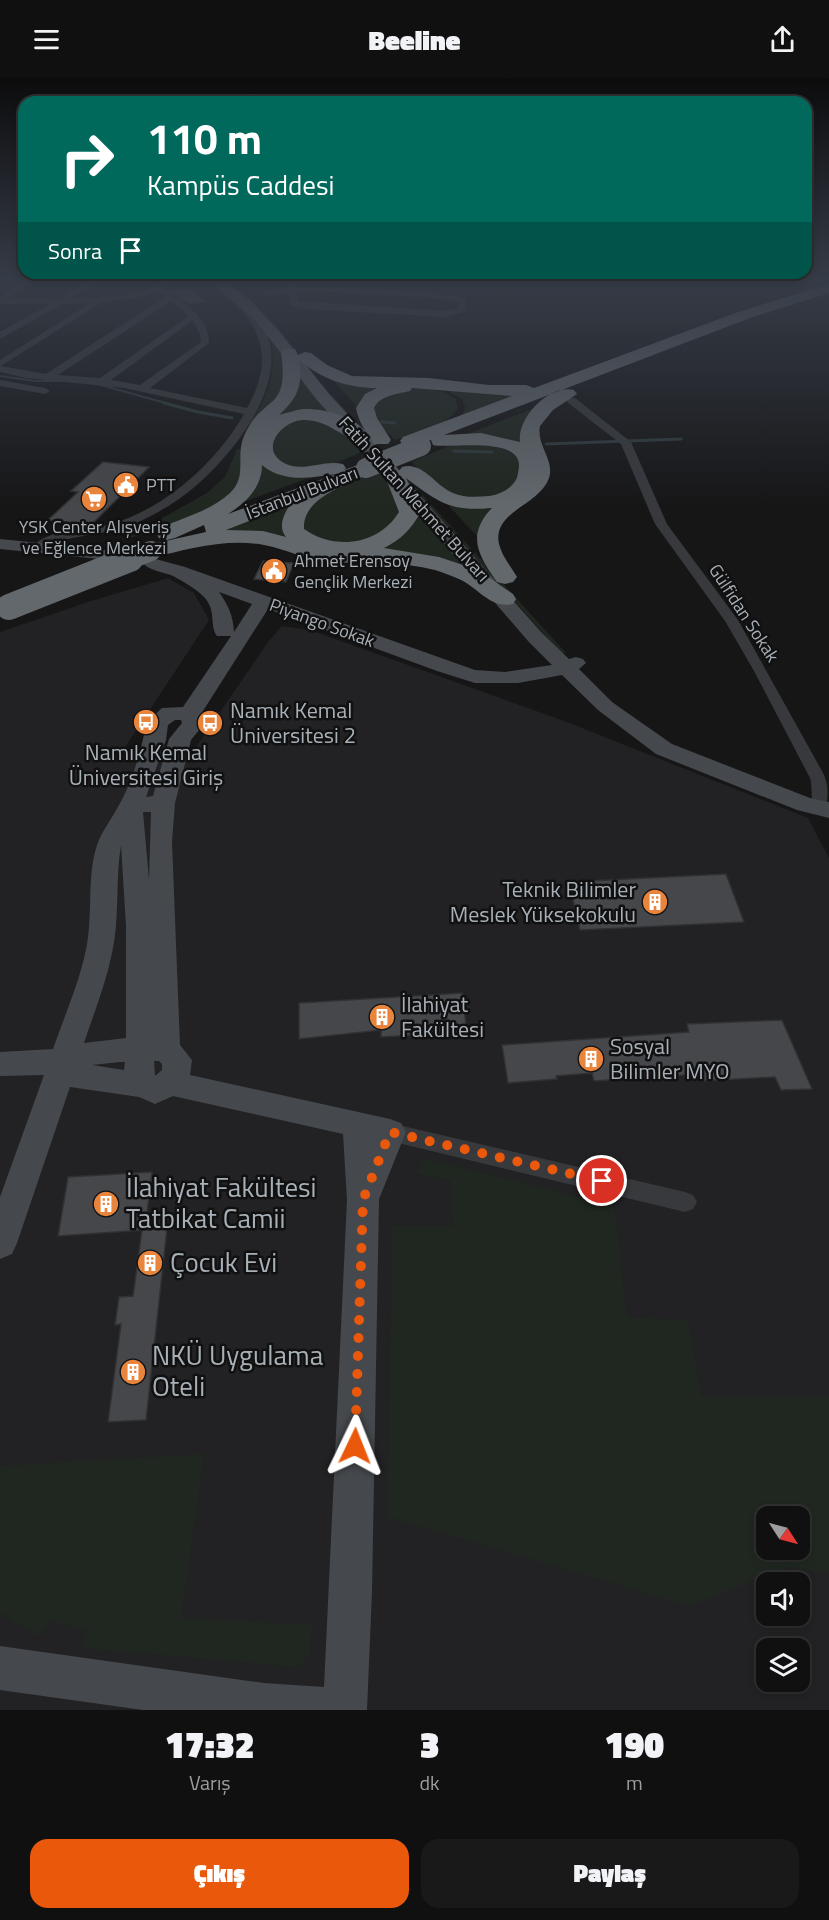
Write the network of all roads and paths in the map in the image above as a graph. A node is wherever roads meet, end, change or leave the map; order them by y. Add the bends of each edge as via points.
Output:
1 (14, 355) edge
2 (81, 355) edge
3 (139, 355) edge
4 (187, 355) edge
5 (269, 355) edge
6 (297, 355) junction
7 (646, 355) edge
8 (653, 355) edge
9 (0, 364) edge
10 (0, 369) edge
11 (598, 375) junction
12 (48, 377) junction
13 (103, 381) junction
14 (0, 383) edge
15 (143, 388) junction
16 (45, 391) dead end
17 (572, 400) dead end
18 (251, 412) junction
19 (358, 434) junction
20 (381, 440) junction
21 (415, 444) junction
22 (361, 465) junction
23 (402, 474) junction
24 (0, 544) edge
25 (39, 546) junction
26 (149, 553) junction
27 (99, 554) dead end
28 (179, 572) junction
29 (505, 588) junction
30 (257, 599) junction
31 (3, 604) edge
32 (315, 621) junction
33 (230, 635) junction
34 (567, 663) junction
35 (176, 722) junction
36 (164, 803) junction
37 (131, 806) junction
38 (825, 808) edge
39 (153, 1049) junction
40 (0, 1064) edge
41 (61, 1067) junction
42 (157, 1084) junction
43 (358, 1124) junction
44 (390, 1132) junction
45 (363, 1200) junction
46 (685, 1202) dead end
47 (0, 1243) edge
48 (0, 1668) edge
49 (328, 1710) edge
50 (345, 1710) edge

1 - 9 street
2 - 12 street
3 - 13 street
4 - 15 street
5 - 18 street via 265,380
6 - 11 highway via 329,375 353,382 429,383 478,391 535,389
6 - 19 main road, Fatih Sultan Mehmet Bulvarı via 328,403
6 - 20 main road, Fatih Sultan Mehmet Bulvarı
6 - 26 highway via 291,391 253,435 247,485 222,508
7 - 11 highway
8 - 11 highway
10 - 12 street
11 - 21 highway, İstanbul Bulvarı
11 - 29 highway via 541,411 530,425 529,441 539,463 539,476 529,492 497,514 488,532 489,547
12 - 13 street
13 - 15 street
14 - 16 street
15 - 18 street
17 - 38 street, Gülfidan Sokak via 625,442 661,525 732,620 766,680 821,786
18 - 25 street via 212,462 175,496 108,530 59,536
19 - 22 highway via 329,418 301,416 287,418 269,428 261,443 265,460 285,471 313,473
19 - 23 main road, Fatih Sultan Mehmet Bulvarı
20 - 21 highway via 365,411 380,393 417,386 456,396 461,405 455,419
20 - 23 main road, Fatih Sultan Mehmet Bulvarı
21 - 22 highway, İstanbul Bulvarı, bridge
21 - 23 highway via 464,438 497,441 514,447 525,457 528,476 519,489 505,498 470,503 443,497
22 - 23 highway via 305,501 294,515 293,532 306,542 325,548 359,548 379,543 399,530 410,512 396,484
22 - 26 highway, İstanbul Bulvarı
23 - 29 street, Fatih Sultan Mehmet Bulvarı via 435,524
24 - 25 street
25 - 27 street
26 - 28 street, Piyango Sokak
26 - 29 highway via 200,539 262,538 328,555 384,555 440,564
26 - 31 highway, İstanbul Bulvarı, bridge
28 - 30 street, Piyango Sokak
28 - 33 street via 213,596
29 - 34 street, Fatih Sultan Mehmet Bulvarı via 535,637
30 - 32 street, Piyango Sokak
30 - 33 street
32 - 33 street via 262,621
32 - 34 street, Piyango Sokak via 483,678
33 - 35 street
34 - 38 street, Fatih Sultan Mehmet Bulvarı via 619,717 664,749
35 - 36 street via 180,739
35 - 37 street
36 - 37 street
36 - 39 street
37 - 39 street
37 - 41 street via 109,845 99,953
39 - 41 street via 88,1053
39 - 42 street via 138,1073
40 - 41 street
41 - 42 street
41 - 47 street
42 - 43 street
43 - 44 street
43 - 45 street
44 - 45 street
44 - 46 street
45 - 50 street
48 - 49 street via 264,1705

